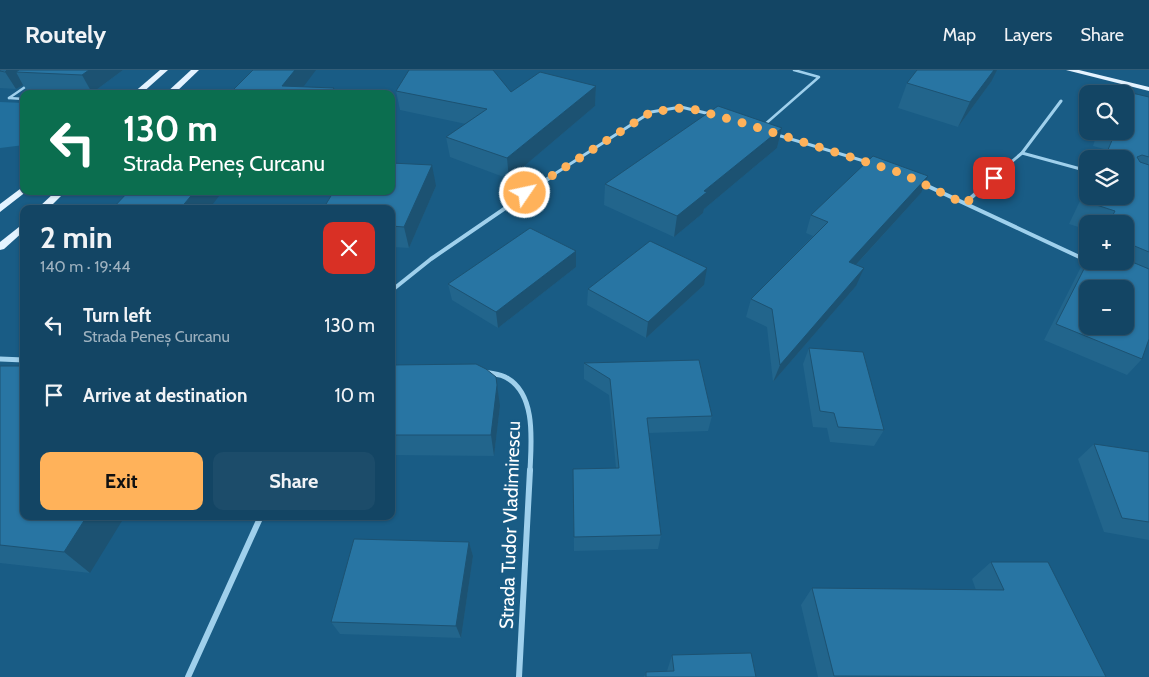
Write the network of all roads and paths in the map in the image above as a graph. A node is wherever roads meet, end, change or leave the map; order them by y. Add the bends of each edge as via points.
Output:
1 (164, 70) edge
2 (195, 70) edge
3 (794, 70) edge
4 (1070, 70) edge
5 (30, 84) edge
6 (1149, 89) edge
7 (21, 90) edge
8 (141, 90) edge
9 (173, 90) edge
10 (20, 91) edge
11 (20, 99) edge
12 (1062, 101) dead end
13 (716, 115) edge
14 (759, 129) joint
15 (1022, 153) junction
16 (882, 167) edge
17 (1079, 169) edge
18 (917, 181) edge
19 (20, 191) edge
20 (58, 195) edge
21 (965, 204) junction
22 (46, 205) edge
23 (0, 208) edge
24 (20, 230) edge
25 (0, 247) edge
26 (1079, 257) edge
27 (395, 287) edge
28 (0, 359) edge
29 (20, 360) edge
30 (482, 371) edge
31 (259, 520) edge
32 (188, 677) edge
33 (519, 677) edge

1 - 8 main road
2 - 9 main road
3 - 14 lane via 819,77
4 - 6 main road
5 - 7 lane
10 - 11 lane via 9,98
12 - 15 street
13 - 27 street via 681,108 651,112 541,182
14 - 16 street
15 - 17 street
15 - 21 street
18 - 21 street
19 - 23 main road
20 - 22 main road
21 - 26 street
24 - 25 main road
28 - 29 street
30 - 33 street, Strada Tudor Vladimirescu via 508,378 518,389 528,409 532,430
31 - 32 street

